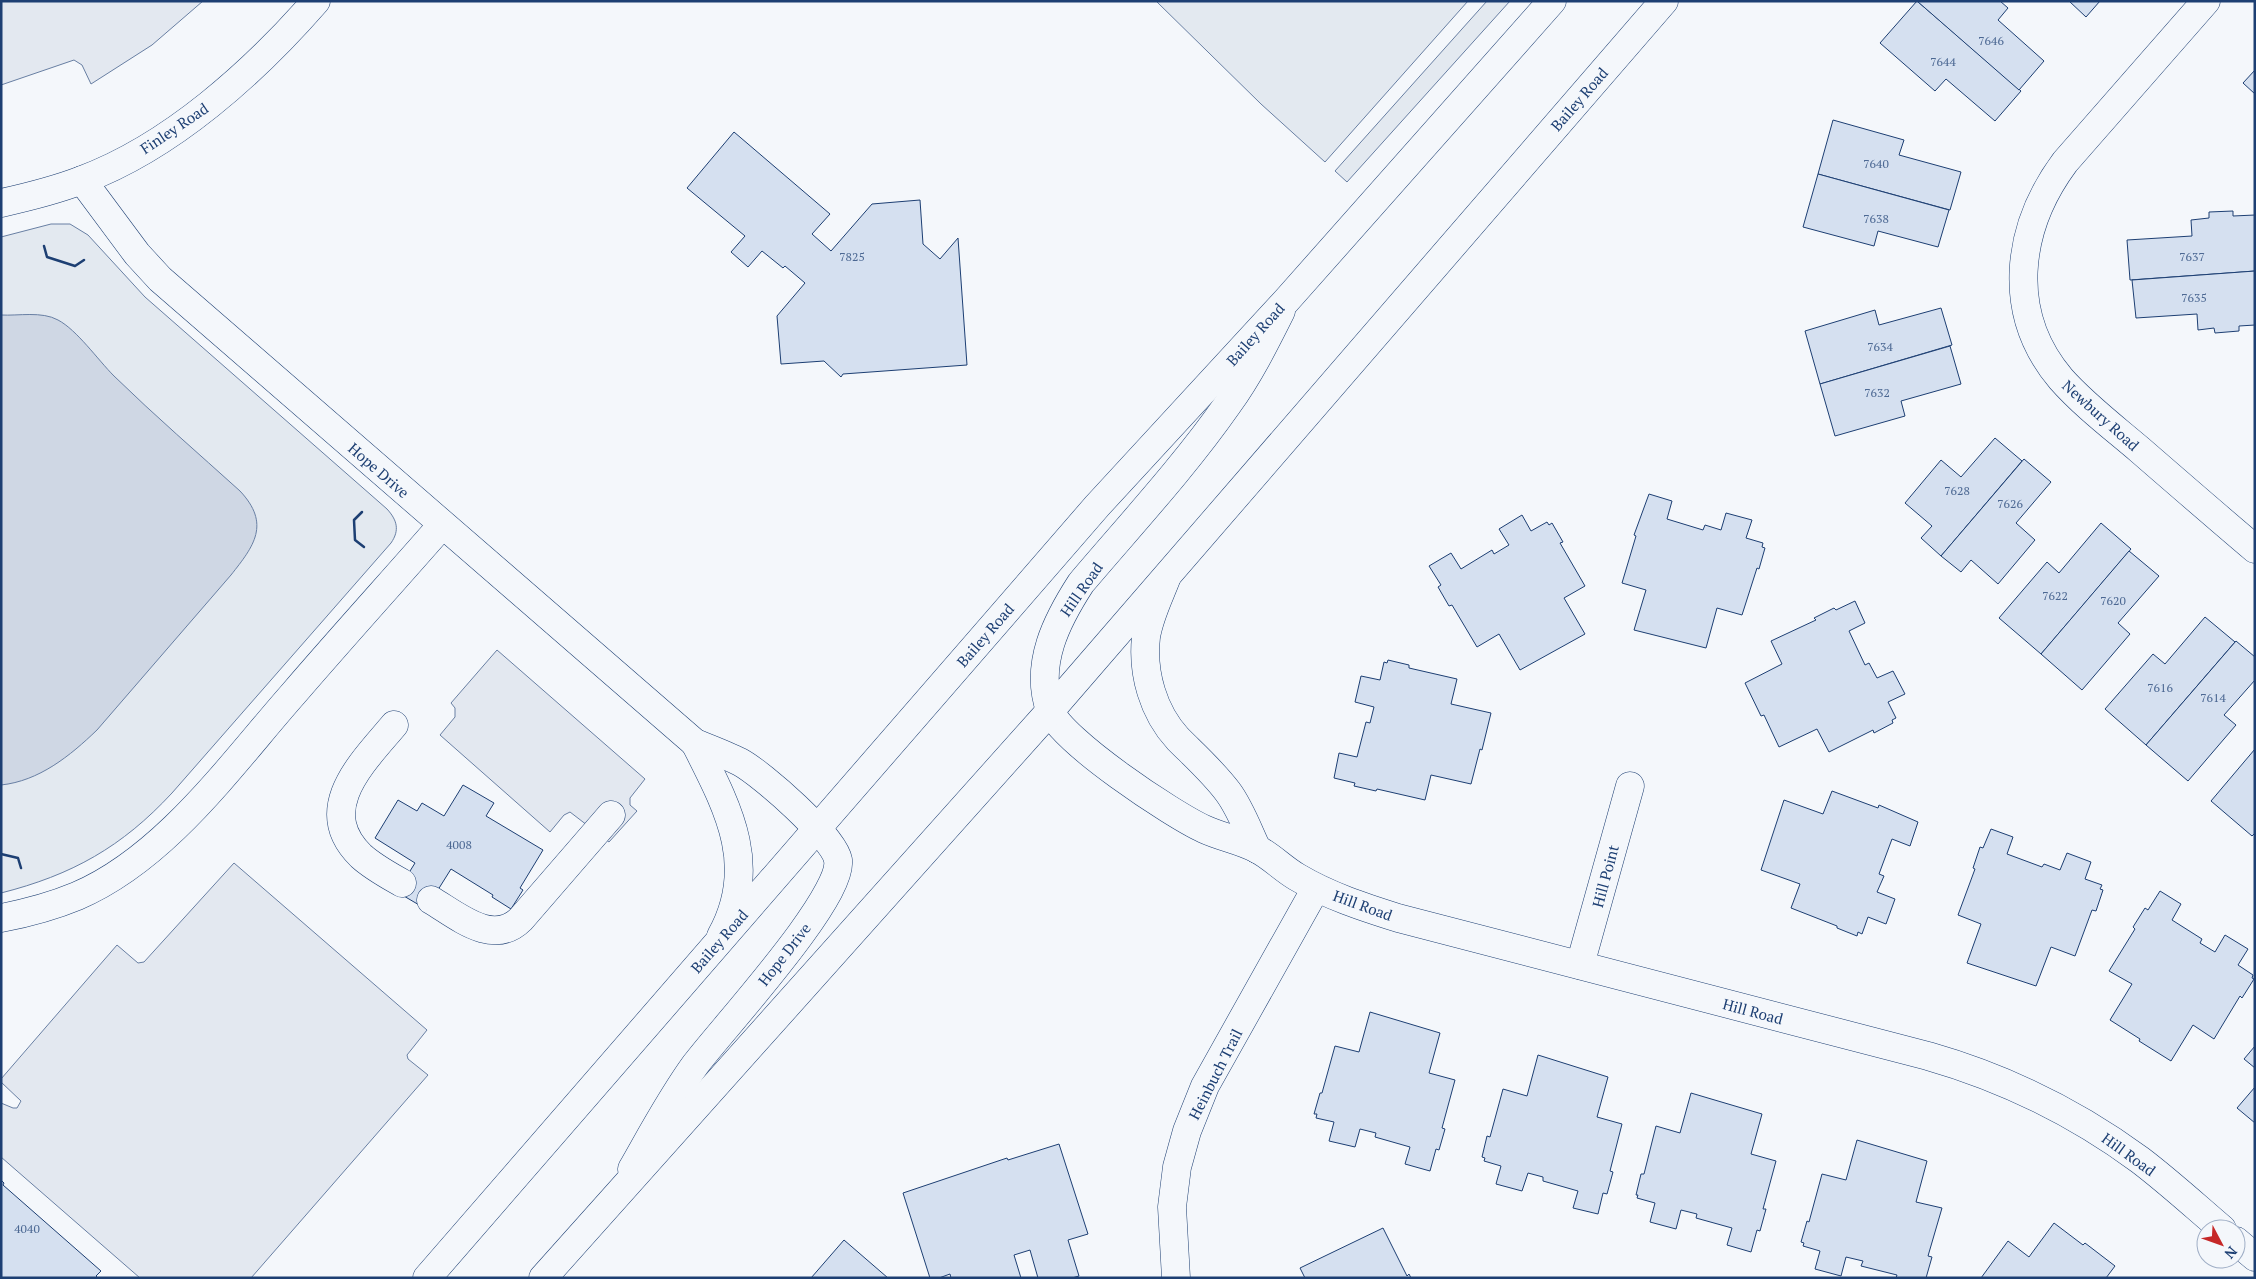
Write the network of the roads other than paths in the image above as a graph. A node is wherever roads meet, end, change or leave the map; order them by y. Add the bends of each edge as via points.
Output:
1 (316, 1) edge
2 (1552, 1) edge
3 (1664, 1) edge
4 (2206, 1) edge
5 (82, 180) junction
6 (1, 203) edge
7 (1286, 301) junction
8 (442, 525) junction
9 (2255, 549) edge
10 (1168, 575) junction
11 (1050, 711) junction
12 (394, 725) dead end
13 (695, 743) junction
14 (1630, 786) dead end
15 (611, 815) dead end
16 (818, 827) junction
17 (1258, 849) junction
18 (402, 883) dead end
19 (1316, 888) junction
20 (431, 900) dead end
21 (1, 918) edge
22 (719, 940) junction
23 (1580, 966) junction
24 (614, 1200) junction
25 (2210, 1219) edge
26 (427, 1278) edge
27 (543, 1278) edge
28 (1176, 1278) edge

1 - 5 street, Finley Road via 290,32 230,89 168,134 122,162
2 - 7 street, Bailey Road
3 - 10 street, Bailey Road
4 - 9 street, Newbury Road via 2064,162 2047,187 2033,217 2025,248 2025,298 2039,346 2061,378
5 - 6 street, Finley Road
5 - 8 street, Hope Drive via 137,254 160,278
7 - 11 street, Hill Road via 1260,354 1229,403 1197,446 1081,583 1066,606 1049,646 1045,667
7 - 16 street, Bailey Road via 1097,506
8 - 13 street, Hope Drive
8 - 21 street via 200,801 152,849 79,895
10 - 11 street, Bailey Road
10 - 17 street, Hill Road via 1146,636 1149,688 1160,715 1177,738 1209,768 1229,794
11 - 17 street, Hill Road via 1058,725 1077,743 1168,809 1204,829
11 - 24 street, Bailey Road
12 - 18 street via 351,780 343,797 341,820 347,838 362,857
13 - 16 street, Hope Drive via 742,763
13 - 22 street, Hope Drive via 727,808 739,856 737,898 732,918
14 - 23 street, Hill Point
15 - 20 street via 521,919 507,929 486,930
16 - 22 street, Bailey Road
16 - 24 street, Hope Drive via 835,849 838,861 838,873 832,889 810,922 690,1073
17 - 19 street, Hill Road
19 - 23 street, Hill Road via 1398,918
19 - 28 street, Heinbuch Trail via 1205,1086 1186,1131 1172,1207
22 - 26 street, Bailey Road
23 - 25 street, Hill Road via 1936,1059 2015,1087 2119,1145
24 - 27 street, Bailey Road

